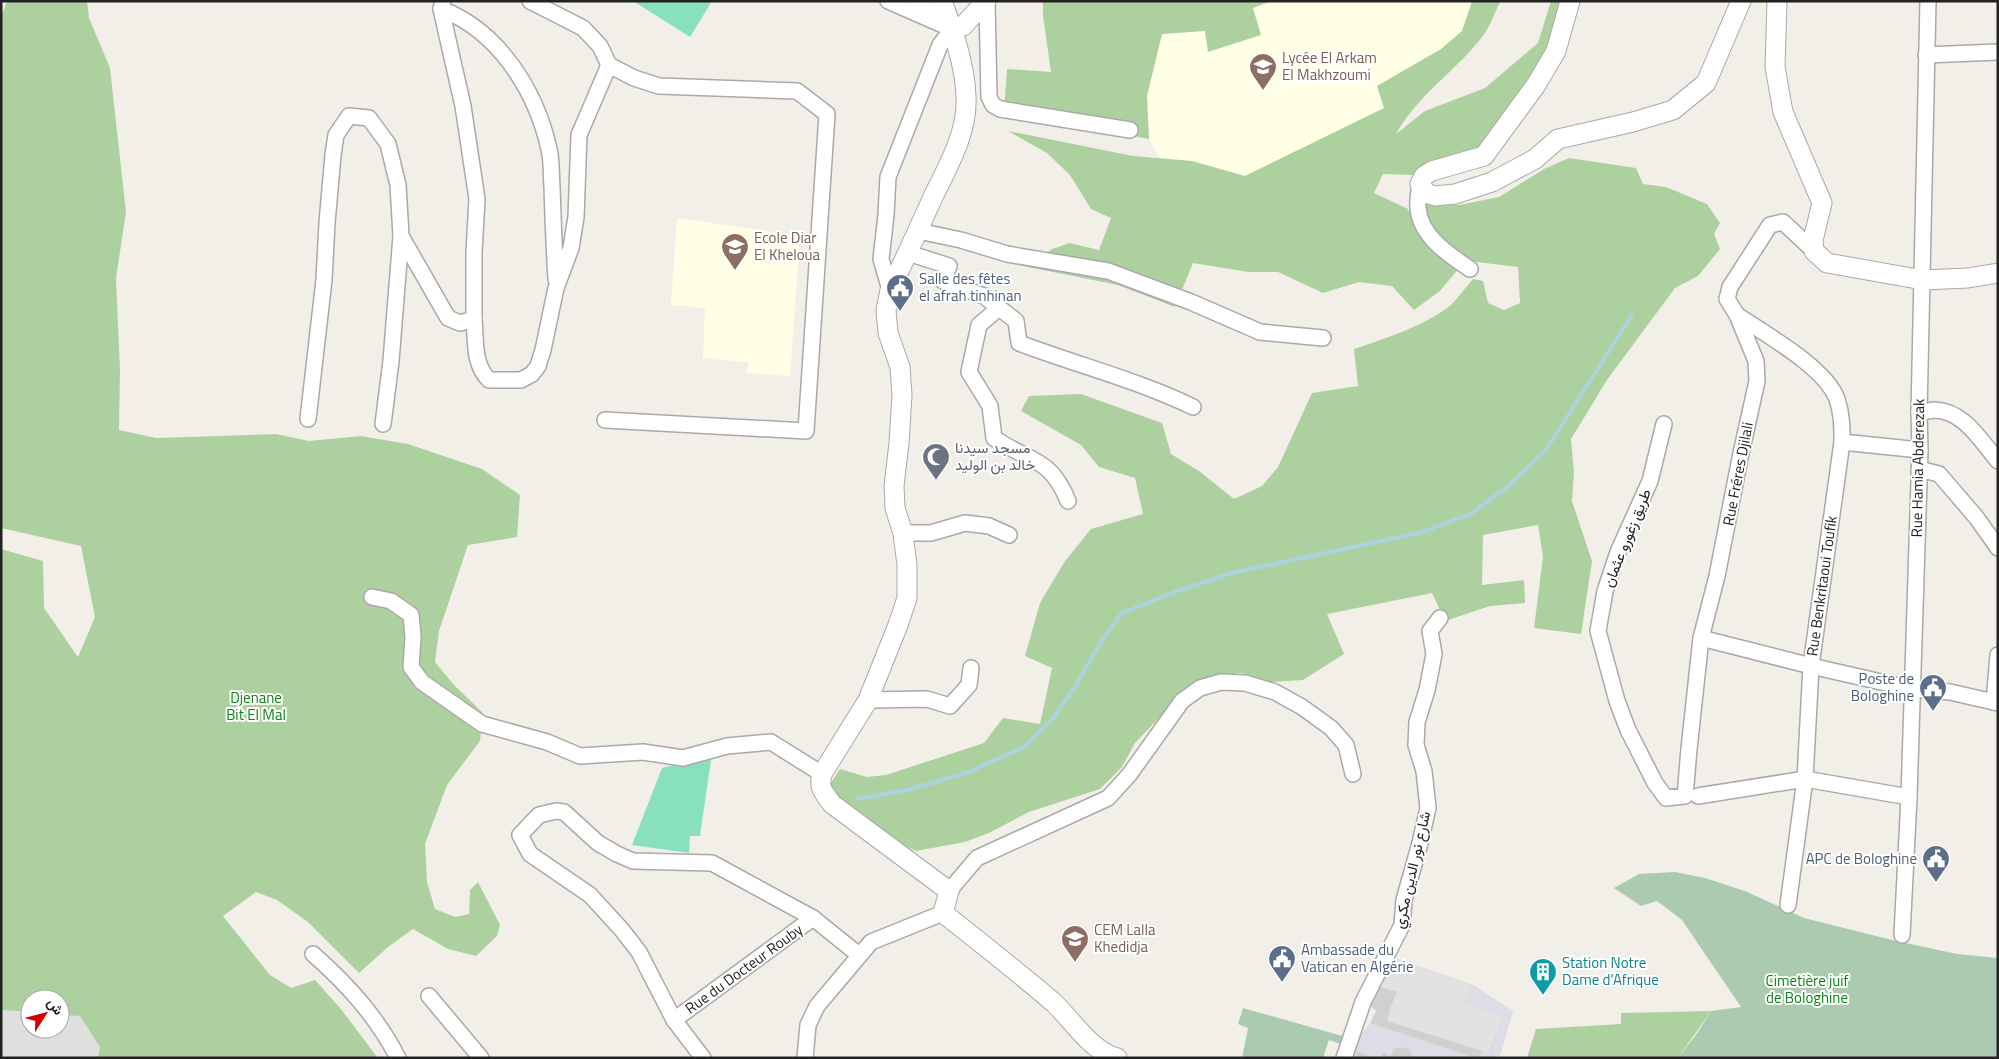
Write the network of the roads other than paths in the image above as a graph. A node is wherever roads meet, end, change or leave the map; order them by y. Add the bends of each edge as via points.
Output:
1 (530, 1) edge
2 (888, 1) edge
3 (918, 1) edge
4 (942, 1) edge
5 (987, 1) edge
6 (1570, 1) edge
7 (1741, 1) edge
8 (1777, 1) edge
9 (1928, 1) edge
10 (442, 5) edge
11 (952, 29) junction
12 (1998, 52) edge
13 (1926, 55) junction
14 (609, 65) junction
15 (1130, 130) dead end
16 (1420, 184) junction
17 (918, 231) junction
18 (401, 236) junction
19 (1814, 252) junction
20 (908, 253) junction
21 (1470, 269) dead end
22 (1998, 273) edge
23 (1923, 280) junction
24 (556, 288) junction
25 (890, 290) junction
26 (999, 308) junction
27 (1736, 315) junction
28 (474, 319) junction
29 (1323, 338) dead end
30 (1193, 407) dead end
31 (1919, 412) junction
32 (308, 419) dead end
33 (605, 420) dead end
34 (383, 424) dead end
35 (1664, 424) dead end
36 (1842, 442) junction
37 (1920, 450) junction
38 (1998, 461) edge
39 (1920, 469) junction
40 (1068, 500) dead end
41 (903, 533) junction
42 (1009, 535) dead end
43 (1998, 548) edge
44 (372, 597) dead end
45 (1440, 618) dead end
46 (1701, 638) junction
47 (1998, 655) edge
48 (1811, 666) junction
49 (971, 668) dead end
50 (1912, 689) junction
51 (868, 700) junction
52 (1996, 703) edge
53 (822, 774) junction
54 (1353, 774) dead end
55 (1805, 779) junction
56 (1692, 796) junction
57 (1910, 797) junction
58 (949, 891) junction
59 (1788, 905) dead end
60 (943, 913) junction
61 (813, 918) junction
62 (1902, 935) dead end
63 (313, 954) dead end
64 (859, 955) junction
65 (429, 996) dead end
66 (674, 1020) junction
67 (398, 1058) edge
68 (481, 1058) edge
69 (703, 1058) edge
70 (805, 1058) edge
71 (1118, 1058) edge
72 (1344, 1058) edge

1 - 14 street via 583,28 600,46
2 - 11 street
3 - 11 street
4 - 11 street
5 - 11 street via 963,26
5 - 15 street via 989,98 993,104 1000,109
6 - 16 street via 1556,51 1484,156 1432,171
7 - 16 street via 1706,82 1672,110 1558,138 1535,159 1492,182 1455,194 1435,196
8 - 19 street via 1775,67 1783,112 1822,203 1813,240
9 - 13 street, Rue Hamia Abderezak
10 - 24 street via 474,26 516,68 535,106 550,150
10 - 28 street via 463,106 477,199
11 - 17 street via 964,74 965,114 958,143
11 - 25 street via 940,45 888,177 880,259
12 - 13 street
13 - 23 street, Rue Hamia Abderezak
14 - 24 street via 579,135 576,217 571,248
14 - 33 street via 659,86 797,91 827,114 806,431
16 - 21 street via 1418,209 1425,229 1444,252
17 - 20 street
17 - 29 street via 1007,254 1108,271 1260,332
18 - 28 street via 448,318 460,323
18 - 32 street via 398,185 388,144 370,118 350,116 336,135 334,149 324,289
18 - 34 street
19 - 23 street via 1827,263
19 - 27 street, Rue Fréres Djilali via 1783,222 1770,225 1730,286 1727,299
20 - 25 street
20 - 26 street via 949,266 943,281 984,296
22 - 23 street
23 - 31 street, Rue Hamia Abderezak
24 - 28 street via 538,366 521,380 489,380 481,372
25 - 41 street via 886,310 888,333 900,367 902,395 895,508
26 - 30 street via 1016,321 1019,343 1160,391
26 - 40 street via 979,325 970,372 990,406 994,438 1050,470
27 - 36 street, Rue Benkritaoui Toufik via 1802,358 1823,379 1836,397 1843,420
27 - 46 street, Rue Fréres Djilali via 1756,361 1757,381
31 - 37 street, Rue Hamia Abderezak
31 - 38 street via 1935,410 1961,419
35 - 56 street, طريق زغورو عثمان via 1650,481 1618,552 1605,591 1598,631 1617,701 1655,783 1666,798
36 - 37 street
36 - 48 street, Rue Benkritaoui Toufik
37 - 39 street, Rue Hamia Abderezak
39 - 43 street via 1939,474
39 - 50 street, Rue Hamia Abderezak
41 - 42 street via 931,533 965,522 989,526
41 - 51 street via 907,598
44 - 53 street via 391,601 411,615 411,666 422,682 482,724 547,742 580,756 643,752 683,758 726,746 771,742
45 - 72 street, شارع نور الدين مكري via 1430,631 1434,654 1417,722 1416,745 1424,771 1428,808 1404,900 1402,925 1363,1002
46 - 48 street
46 - 56 street, Rue Fréres Djilali via 1689,749
47 - 52 street
48 - 50 street
48 - 55 street, Rue Benkritaoui Toufik
49 - 51 street via 969,685 950,706 927,700
50 - 52 street via 1950,692
50 - 57 street, Rue Hamia Abderezak
51 - 53 street
53 - 58 street via 821,791 832,804
54 - 58 street via 1346,745 1331,728 1302,707 1275,692 1245,683 1221,682 1200,688 1182,701 1129,775 1108,798 977,858
55 - 56 street
55 - 57 street
55 - 59 street, Rue Benkritaoui Toufik
57 - 62 street, Rue Hamia Abderezak
58 - 60 street
60 - 64 street via 871,942
60 - 71 street via 1055,1004 1088,1039 1110,1056
61 - 64 street
61 - 66 street, Rue du Docteur Rouby
61 - 66 street via 712,863 634,861 598,843 564,812 539,815 520,835 530,854 601,904 639,952
63 - 67 street via 361,1002 385,1033
64 - 70 street via 817,1006 806,1037
65 - 68 street
66 - 69 street

